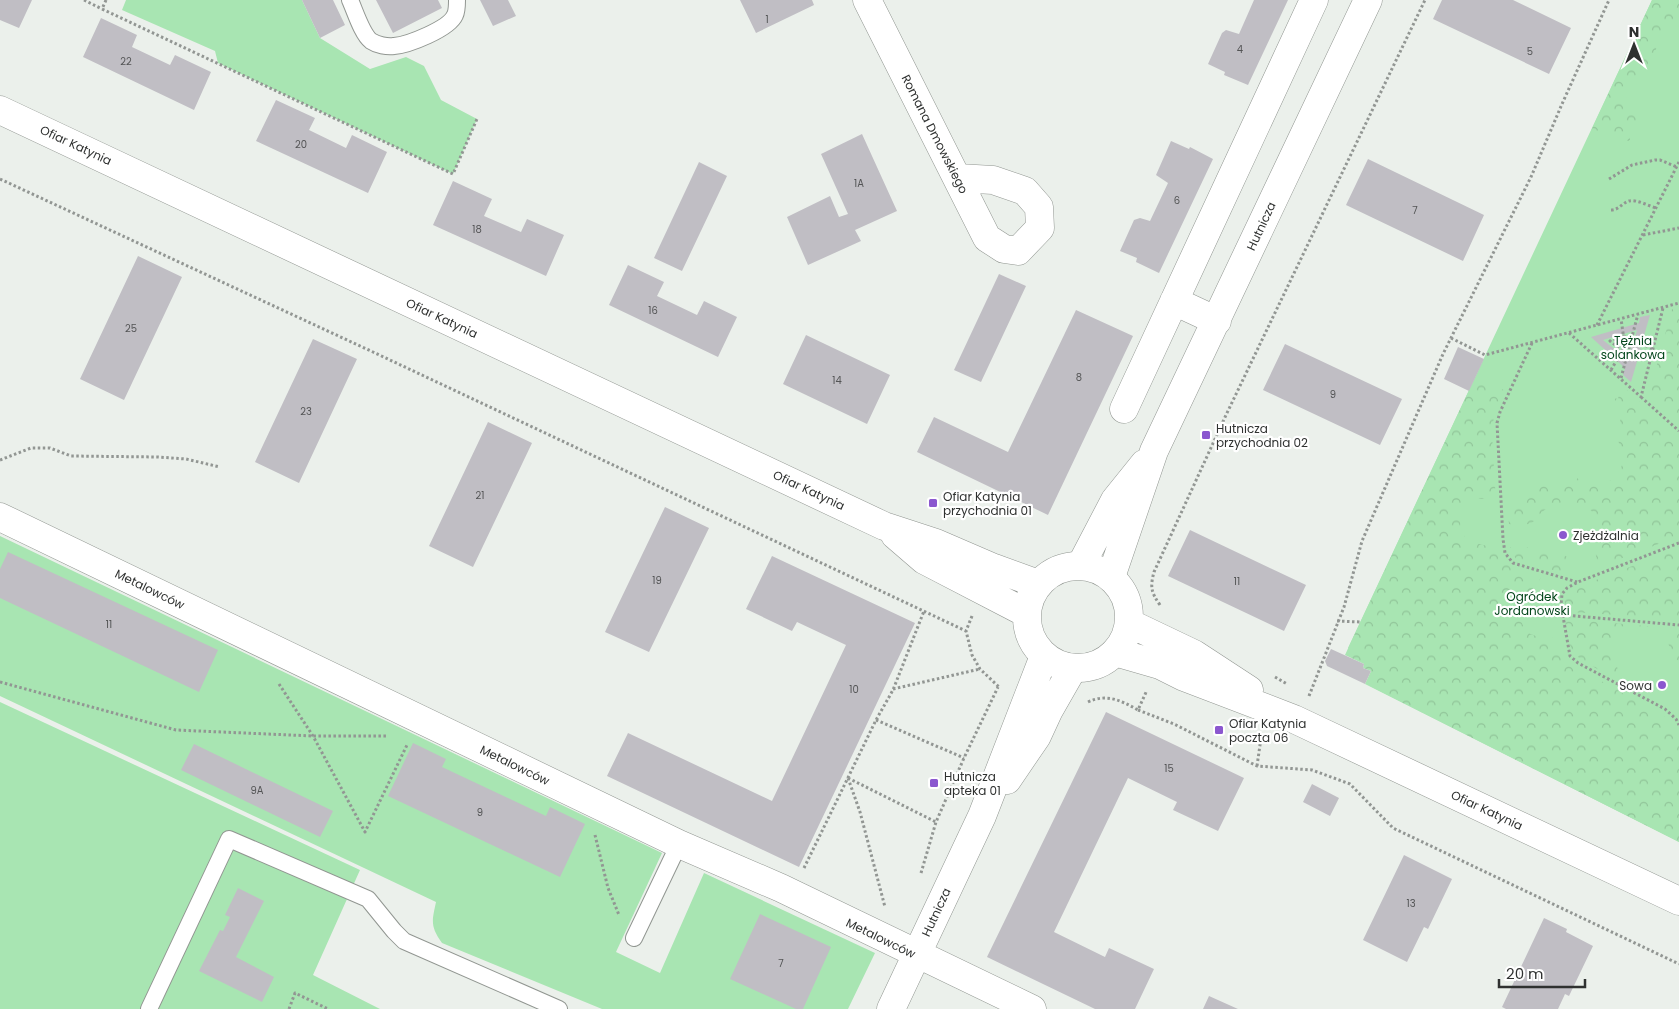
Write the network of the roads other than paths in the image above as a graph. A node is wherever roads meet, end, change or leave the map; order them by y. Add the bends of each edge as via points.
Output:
1 (350, 0) edge
2 (457, 0) edge
3 (866, 0) edge
4 (1314, 0) edge
5 (1368, 0) edge
6 (0, 110) edge
7 (958, 178) junction
8 (1174, 301) junction
9 (1217, 321) junction
10 (1124, 409) dead end
11 (1154, 451) junction
12 (0, 518) edge
13 (884, 526) junction
14 (1081, 566) junction
15 (1111, 578) junction
16 (1038, 584) junction
17 (1026, 613) junction
18 (1129, 623) junction
19 (1115, 652) junction
20 (1044, 656) junction
21 (1073, 668) junction
22 (1294, 719) junction
23 (982, 816) junction
24 (678, 844) junction
25 (1679, 901) edge
26 (634, 938) road end
27 (916, 955) junction
28 (149, 1009) edge
29 (559, 1009) edge
30 (890, 1009) edge
31 (1032, 1009) edge

1 - 2 lane via 365,34 382,46 394,46 424,37 448,24 455,16
3 - 7 street, Romana Dmowskiego
4 - 8 street
5 - 9 street, Hutnicza
6 - 13 street, Ofiar Katynia
7 - 7 street, Romana Dmowskiego via 988,238 1004,249 1018,251 1040,228 1039,206 1025,191 993,180
8 - 9 street
8 - 10 street
9 - 11 street, Hutnicza
11 - 14 street, Hutnicza via 1115,500
11 - 15 street, Hutnicza
12 - 24 street, Metalowców
13 - 16 street, Ofiar Katynia
13 - 17 street, Ofiar Katynia via 924,560
14 - 15 street via 1097,569
14 - 16 street via 1065,566
15 - 18 street via 1122,590 1128,606
16 - 17 street
17 - 20 street via 1027,629 1033,644
18 - 19 street
18 - 22 street, Ofiar Katynia via 1194,654
19 - 21 street via 1088,668
19 - 22 street, Ofiar Katynia via 1160,665
20 - 21 street
20 - 23 street, Hutnicza
21 - 23 street, Hutnicza via 1037,736
22 - 25 street, Ofiar Katynia
23 - 27 street, Hutnicza
24 - 26 lane
24 - 27 street, Metalowców via 781,888
27 - 30 street, Hutnicza
27 - 31 street, Metalowców
28 - 29 lane via 229,839 368,898 404,941

